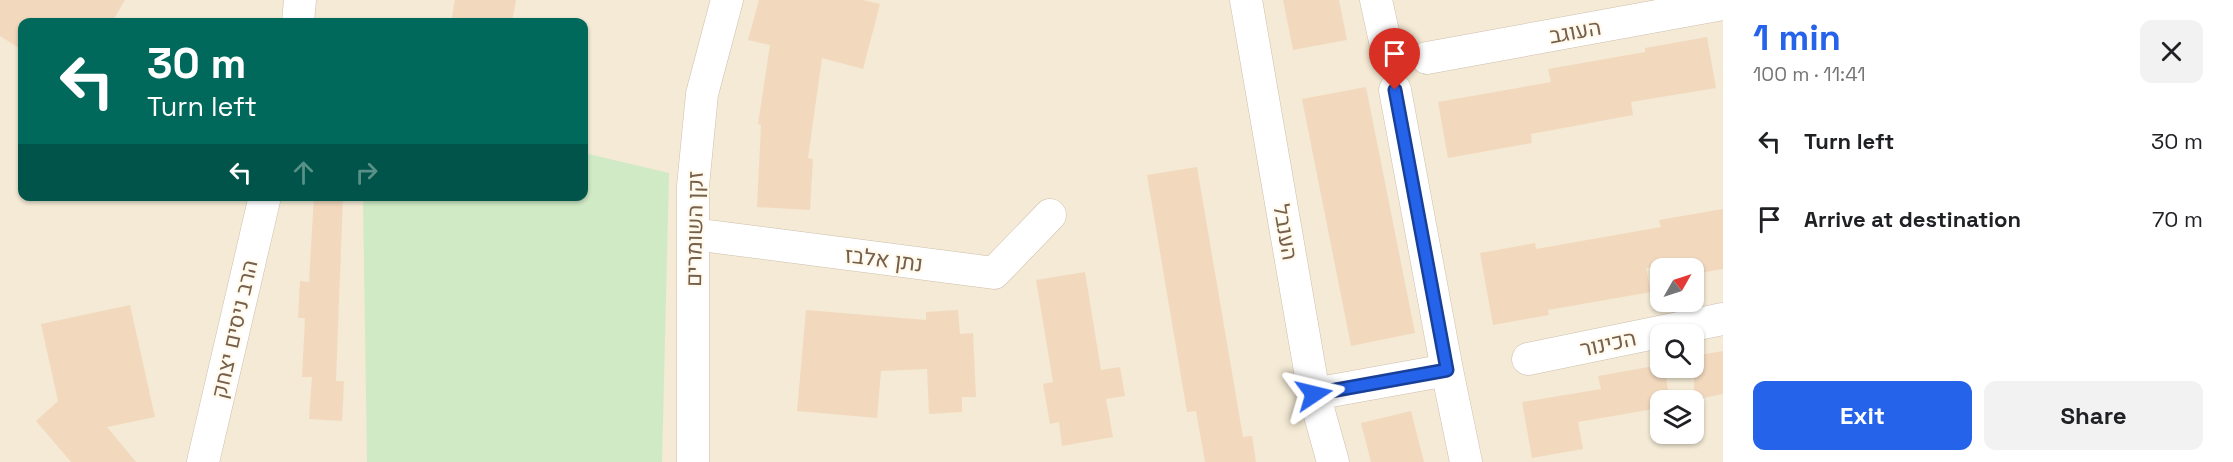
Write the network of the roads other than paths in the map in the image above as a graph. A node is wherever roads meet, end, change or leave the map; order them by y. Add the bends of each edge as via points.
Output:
1 (300, 0) edge
2 (727, 0) edge
3 (1246, 0) edge
4 (1376, 0) edge
5 (1723, 4) edge
6 (298, 18) edge
7 (1385, 41) dead end
8 (1427, 58) dead end
9 (1395, 90) dead end
10 (264, 201) edge
11 (1050, 215) dead end
12 (693, 234) junction
13 (1723, 319) edge
14 (1528, 359) dead end
15 (1447, 370) junction
16 (1314, 394) junction
17 (203, 462) edge
18 (693, 462) edge
19 (1333, 462) edge
20 (1466, 462) edge

1 - 6 street
2 - 12 street, זקן השומרים via 702,94 693,186
3 - 16 street, הענבל
4 - 7 street
5 - 8 street, העוגב
9 - 15 street
10 - 17 street, הרב ניסים יצחק
11 - 12 street, נתן אלבז via 994,273
12 - 18 street, זקן השומרים
13 - 14 street, הכינור
15 - 16 street
15 - 20 street
16 - 19 street, הענבל

